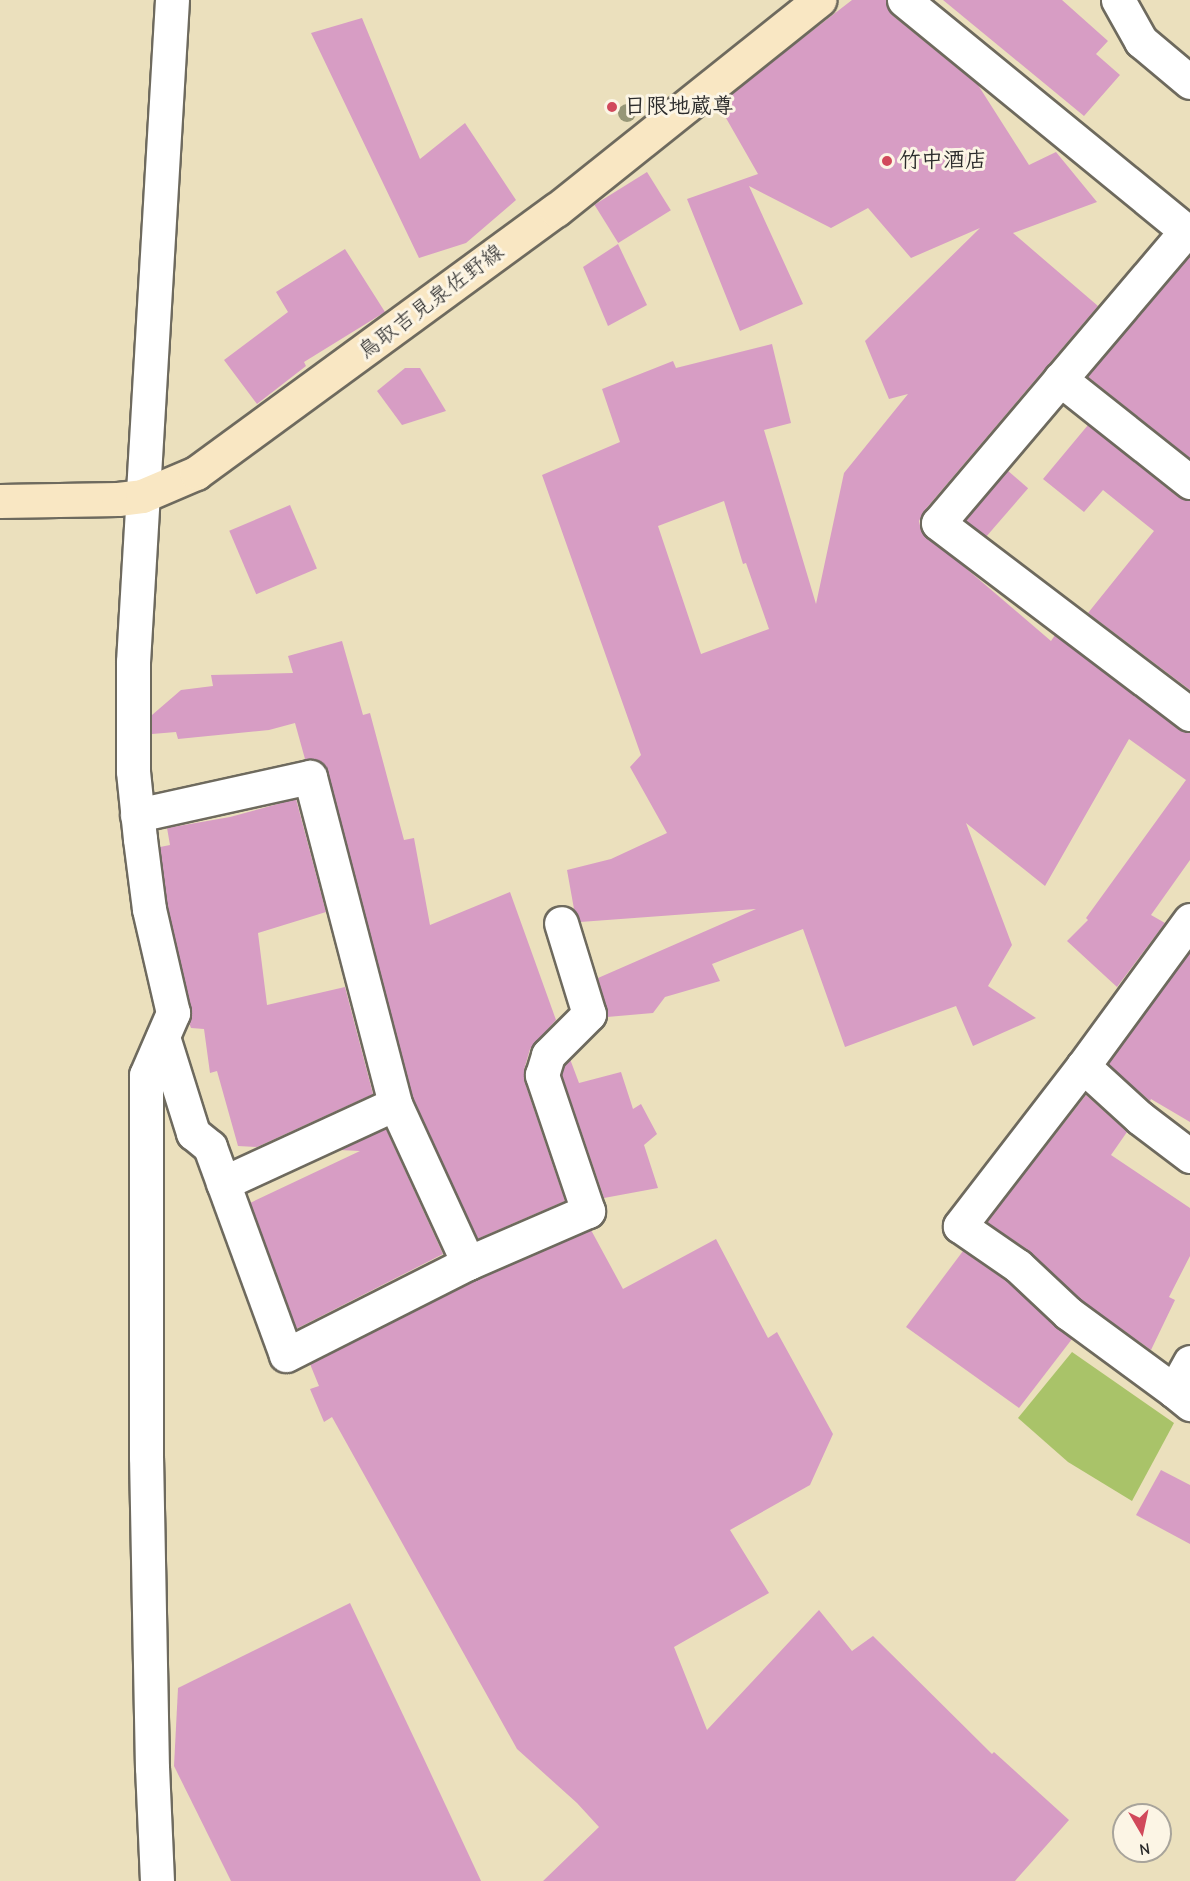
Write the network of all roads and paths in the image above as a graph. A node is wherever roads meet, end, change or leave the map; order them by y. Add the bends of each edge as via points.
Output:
1 (172, 0) edge
2 (819, 0) edge
3 (904, 0) edge
4 (1118, 0) edge
5 (1190, 82) edge
6 (1188, 232) edge
7 (1060, 379) junction
8 (1190, 482) edge
9 (130, 497) junction
10 (0, 501) edge
11 (1190, 714) edge
12 (137, 815) junction
13 (1190, 920) edge
14 (561, 923) dead end
15 (162, 1036) junction
16 (1083, 1066) junction
17 (395, 1104) junction
18 (1190, 1156) edge
19 (223, 1183) junction
20 (468, 1263) junction
21 (1190, 1362) edge
22 (1182, 1398) edge
23 (157, 1881) edge

1 - 9 street
2 - 9 main road, 鳥取吉見泉佐野線 via 556,210 294,404 196,473
3 - 6 street
4 - 5 street via 1141,41
6 - 7 street
7 - 8 street
7 - 11 street via 938,523
9 - 10 main road, 鳥取吉見泉佐野線
9 - 12 street via 133,771
12 - 15 street via 149,909 173,1013
12 - 17 street via 310,777
13 - 16 street
14 - 20 street via 588,1014 548,1055 542,1075 588,1212
15 - 19 street via 193,1133 210,1147
15 - 23 street via 146,1074 146,1469
16 - 18 street via 1140,1118
16 - 22 street via 960,1226 1018,1266 1068,1313
17 - 19 street
17 - 20 street
19 - 20 street via 286,1355
21 - 22 street

